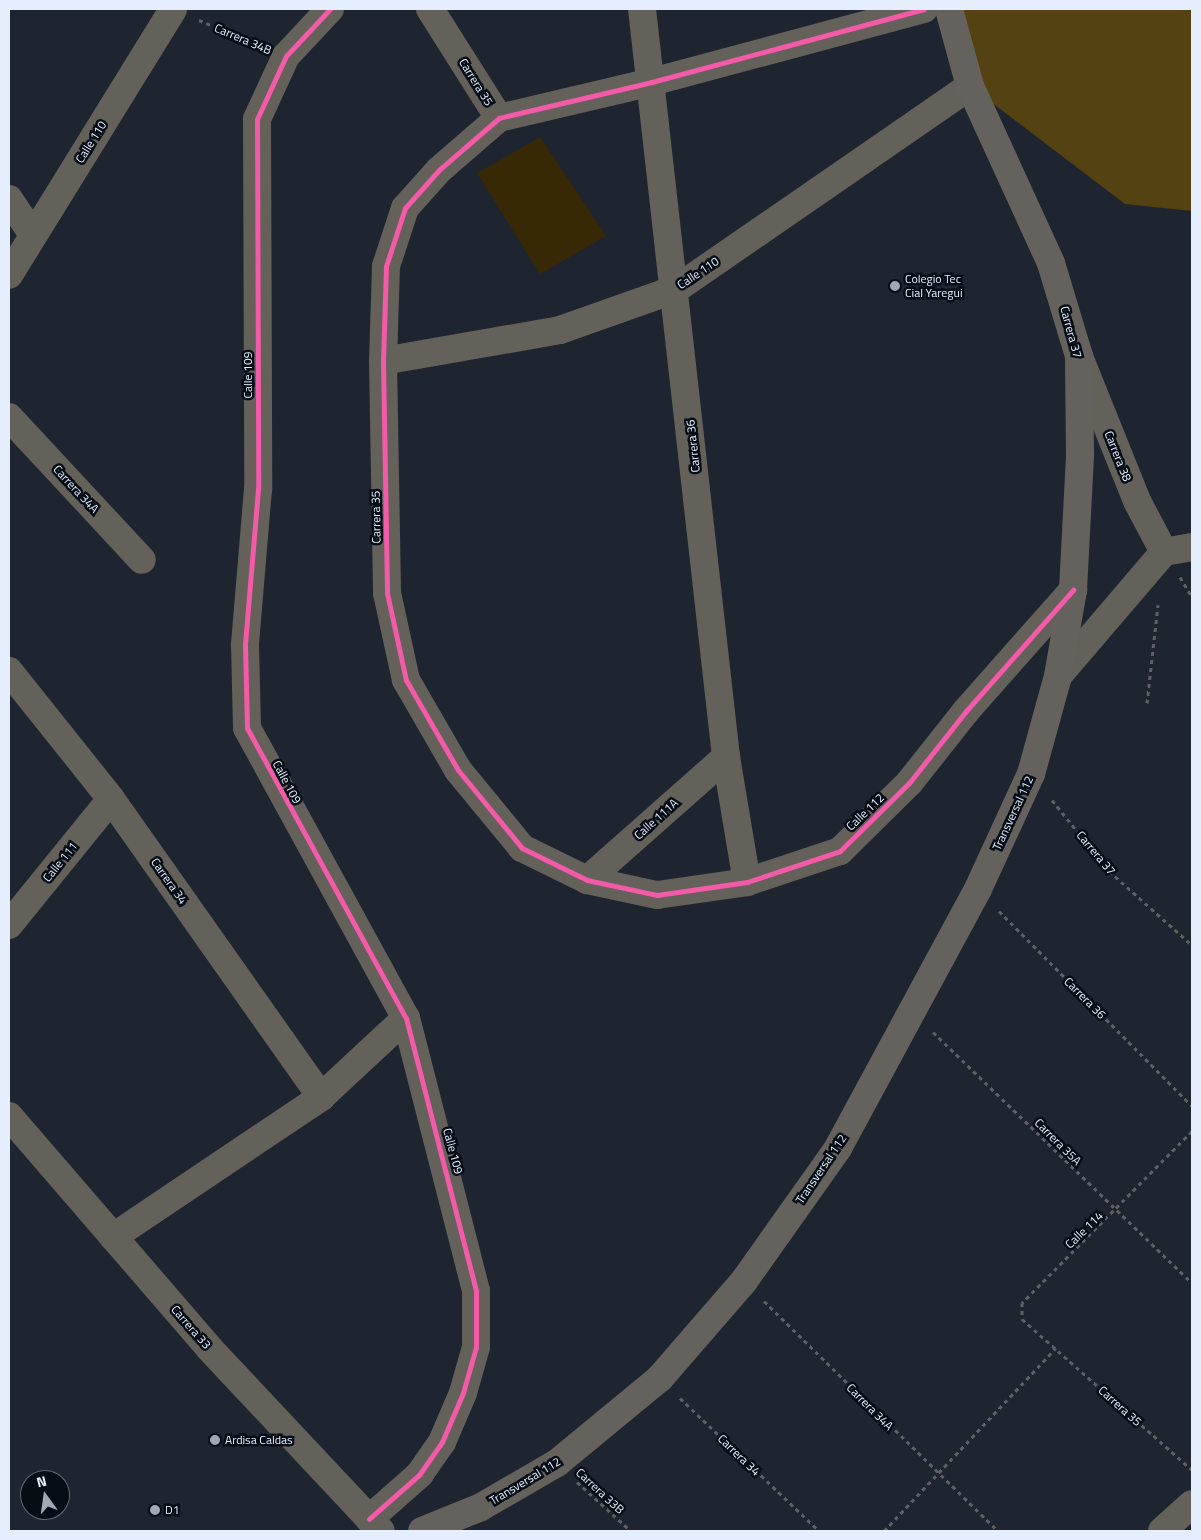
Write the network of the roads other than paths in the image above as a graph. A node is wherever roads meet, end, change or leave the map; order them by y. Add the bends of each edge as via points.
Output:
1 (173, 9) edge
2 (330, 9) edge
3 (430, 9) edge
4 (642, 9) edge
5 (924, 9) edge
6 (949, 9) edge
7 (652, 82) junction
8 (970, 86) junction
9 (499, 118) junction
10 (9, 199) edge
11 (32, 235) junction
12 (9, 275) edge
13 (676, 289) junction
14 (1079, 356) junction
15 (383, 361) junction
16 (9, 417) edge
17 (1192, 547) edge
18 (1164, 552) junction
19 (142, 560) dead end
20 (1073, 590) junction
21 (9, 671) edge
22 (1058, 676) junction
23 (726, 757) junction
24 (111, 799) junction
25 (587, 880) junction
26 (747, 882) junction
27 (9, 925) edge
28 (406, 1018) junction
29 (321, 1097) junction
30 (9, 1116) edge
31 (114, 1237) junction
32 (1192, 1504) edge
33 (375, 1525) edge
34 (1170, 1530) edge
35 (422, 1531) edge

1 - 11 street, Calle 110
2 - 28 street, Calle 109 via 286,56 257,119 258,489 245,645 247,728
3 - 9 street, Carrera 35
4 - 7 street, Carrera 36
5 - 7 street
6 - 8 main road, Carrera 37
7 - 9 street
7 - 13 street, Carrera 36
8 - 13 street, Calle 110
8 - 14 main road, Carrera 37 via 1051,263
9 - 15 street, Carrera 35 via 439,170 405,208 386,266
10 - 11 street
11 - 12 street, Calle 110
13 - 15 street, Calle 110 via 560,330
13 - 23 street, Carrera 36
14 - 18 street, Carrera 38 via 1137,500
14 - 20 main road, Carrera 37 via 1080,455
15 - 25 street, Carrera 35 via 387,593 406,680 458,770 522,848
16 - 19 street, Carrera 34A
17 - 18 street
18 - 22 street
20 - 22 main road, Carrera 37
20 - 26 street, Calle 112 via 966,711 909,784 840,851
21 - 24 street, Carrera 34
22 - 35 main road, Transversal 112 via 1031,774 978,889 838,1148 744,1281 660,1378 557,1463 482,1507
23 - 25 street, Calle 111A
23 - 26 street, Carrera 36
24 - 27 street, Calle 111
24 - 29 street, Carrera 34
25 - 26 street, Calle 112 via 657,895
28 - 29 street
28 - 33 street, Calle 109 via 466,1236 476,1290 476,1347 464,1393 442,1442 420,1474
29 - 31 street
30 - 31 street, Carrera 33
31 - 33 street, Carrera 33 via 209,1348
32 - 34 street

